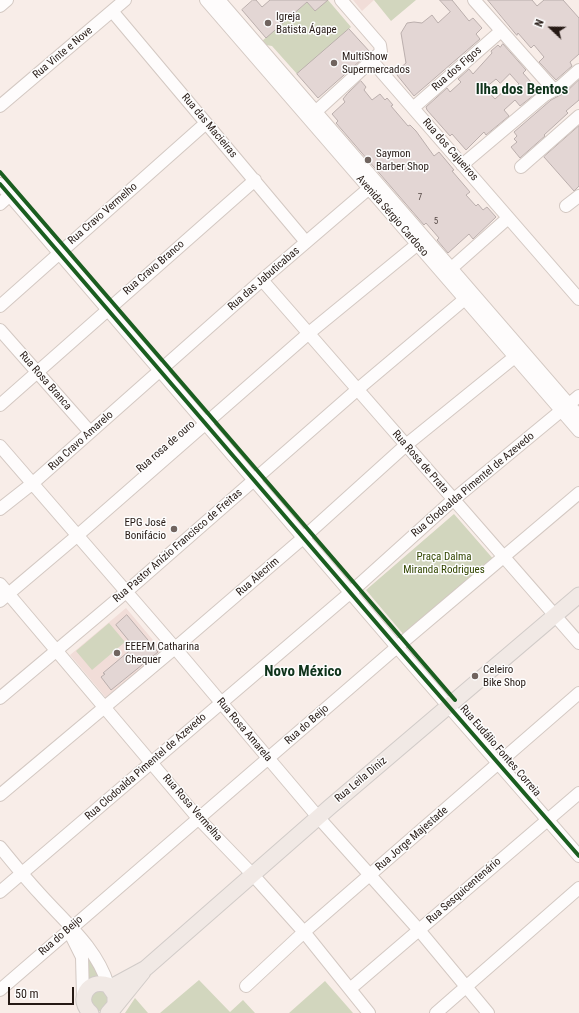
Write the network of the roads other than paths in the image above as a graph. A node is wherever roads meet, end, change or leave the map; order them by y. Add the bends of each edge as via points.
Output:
1 (7, 0) edge
2 (125, 0) edge
3 (206, 0) edge
4 (219, 0) edge
5 (341, 0) edge
6 (474, 0) edge
7 (0, 6) edge
8 (112, 11) junction
9 (501, 31) junction
10 (245, 37) junction
11 (372, 61) junction
12 (579, 70) edge
13 (554, 90) junction
14 (0, 106) edge
15 (413, 108) junction
16 (312, 115) junction
17 (579, 116) edge
18 (206, 123) junction
19 (462, 164) junction
20 (521, 166) dead end
21 (255, 180) junction
22 (0, 184) edge
23 (372, 185) junction
24 (10, 195) junction
25 (579, 196) edge
26 (0, 204) edge
27 (566, 206) dead end
28 (508, 218) junction
29 (421, 241) junction
30 (306, 242) junction
31 (59, 252) junction
32 (447, 272) junction
33 (262, 280) junction
34 (469, 297) junction
35 (579, 298) edge
36 (0, 306) edge
37 (107, 310) junction
38 (0, 330) edge
39 (309, 333) junction
40 (518, 354) junction
41 (160, 371) junction
42 (38, 372) junction
43 (358, 389) junction
44 (579, 396) edge
45 (0, 404) edge
46 (565, 408) junction
47 (579, 416) edge
48 (206, 424) junction
49 (579, 431) edge
50 (90, 432) junction
51 (406, 445) junction
52 (0, 446) edge
53 (254, 479) junction
54 (33, 483) junction
55 (579, 494) edge
56 (454, 500) junction
57 (0, 509) edge
58 (78, 535) junction
59 (303, 538) junction
60 (503, 557) junction
61 (126, 592) junction
62 (351, 592) junction
63 (3, 593) edge
64 (579, 594) edge
65 (555, 617) junction
66 (579, 643) edge
67 (397, 647) junction
68 (175, 648) junction
69 (57, 650) junction
70 (579, 694) edge
71 (0, 698) edge
72 (220, 703) junction
73 (448, 706) junction
74 (105, 707) junction
75 (268, 758) junction
76 (152, 761) junction
77 (499, 763) junction
78 (579, 793) edge
79 (0, 795) edge
80 (318, 817) junction
81 (198, 818) junction
82 (547, 820) junction
83 (0, 847) edge
84 (579, 856) edge
85 (22, 873) junction
86 (253, 875) junction
87 (370, 875) junction
88 (579, 888) edge
89 (0, 892) edge
90 (70, 929) junction
91 (420, 930) junction
92 (304, 932) junction
93 (146, 968) junction
94 (109, 986) junction
95 (246, 986) dead end
96 (467, 986) junction
97 (350, 989) junction
98 (0, 990) edge
99 (85, 1006) edge
100 (112, 1012) edge
101 (369, 1013) edge
102 (436, 1013) edge
103 (488, 1013) edge

1 - 7 street
2 - 8 street, Rua Vinte e Nove
3 - 10 street, Avenida Sérgio Cardoso
4 - 10 street, Avenida Sérgio Cardoso
5 - 11 street via 381,48 381,52
6 - 9 street
8 - 14 street, Rua Vinte e Nove
8 - 18 street, Rua das Macieiras
9 - 13 street
9 - 15 street, Rua dos Figos
10 - 16 street, Avenida Sérgio Cardoso
11 - 15 street, Rua dos Cajueiros
11 - 16 street
12 - 13 street
13 - 19 street
15 - 19 street, Rua dos Cajueiros
16 - 23 street, Avenida Sérgio Cardoso
17 - 20 street
18 - 21 street, Rua das Macieiras
18 - 31 street, Rua Cravo Vermelho
19 - 28 street, Rua dos Cajueiros
21 - 30 street, Rua das Macieiras
21 - 37 street, Rua Cravo Branco
22 - 24 street, Rua Eudálio Fontes Correia
23 - 29 street, Avenida Sérgio Cardoso
23 - 30 street, Rua das Jabuticabas
24 - 26 street
24 - 31 street, Rua Eudálio Fontes Correia
25 - 27 street
28 - 32 street
28 - 35 street, Rua dos Cajueiros
29 - 32 street, Avenida Sérgio Cardoso
29 - 39 street, Rua rosa de ouro
30 - 33 street, Rua das Jabuticabas
31 - 36 street, Rua Cravo Vermelho
31 - 37 street, Rua Eudálio Fontes Correia
32 - 34 street, Avenida Sérgio Cardoso
33 - 39 street, Rua Rosa de Prata
33 - 41 street, Rua das Jabuticabas
34 - 40 street, Avenida Sérgio Cardoso
34 - 43 street, Rua Pastor Anízio Francisco de Freitas
37 - 41 street, Rua Eudálio Fontes Correia
37 - 42 street, Rua Cravo Branco
38 - 42 street, Rua Rosa Branca
39 - 43 street, Rua Rosa de Prata
39 - 48 street, Rua rosa de ouro
40 - 46 street, Avenida Sérgio Cardoso
40 - 51 street, Rua Alecrim
41 - 48 street, Rua Eudálio Fontes Correia
41 - 50 street, Rua Cravo Amarelo
42 - 45 street, Rua Cravo Branco
42 - 50 street, Rua Rosa Branca
43 - 51 street, Rua Rosa de Prata
43 - 53 street, Rua Pastor Anízio Francisco de Freitas
44 - 46 street, Rua Clodoalda Pimentel de Azevedo
46 - 47 street, Avenida Sérgio Cardoso
46 - 49 street, Avenida Sérgio Cardoso
46 - 56 street, Rua Clodoalda Pimentel de Azevedo
48 - 53 street, Rua Eudálio Fontes Correia
48 - 58 street, Rua rosa de ouro
50 - 54 street, Rua Cravo Amarelo
51 - 56 street, Rua Rosa de Prata
51 - 59 street, Rua Alecrim
52 - 54 street, Rua Rosa Amarela
53 - 59 street, Rua Eudálio Fontes Correia
53 - 61 street, Rua Pastor Anízio Francisco de Freitas
54 - 57 street, Rua Cravo Amarelo
54 - 58 street, Rua Rosa Amarela
55 - 60 street, Rua do Beijo
56 - 60 street, Rua Rosa de Prata
56 - 62 street, Rua Clodoalda Pimentel de Azevedo
58 - 61 street, Rua Rosa Amarela
58 - 63 street, Rua rosa de ouro
59 - 62 street, Rua Eudálio Fontes Correia
59 - 68 street, Rua Alecrim
60 - 65 street, Rua Rosa de Prata
60 - 67 street, Rua do Beijo
61 - 68 street, Rua Rosa Amarela
61 - 69 street, Rua Pastor Anízio Francisco de Freitas
62 - 67 street, Rua Eudálio Fontes Correia
62 - 72 street, Rua Clodoalda Pimentel de Azevedo
63 - 69 street, Rua Rosa Vermelha
64 - 65 main road, Rua Leila Diniz
65 - 66 street, Rua Rosa de Prata
65 - 73 main road, Rua Leila Diniz
67 - 73 street, Rua Eudálio Fontes Correia
67 - 75 street, Rua do Beijo
68 - 72 street, Rua Rosa Amarela
68 - 74 street, Rua Alecrim
69 - 71 street, Rua Pastor Anízio Francisco de Freitas
69 - 74 street, Rua Rosa Vermelha
70 - 77 street, Rua Jorge Majestade
72 - 75 street, Rua Rosa Amarela
72 - 76 street, Rua Clodoalda Pimentel de Azevedo
73 - 77 street, Rua Eudálio Fontes Correia
73 - 80 main road, Rua Leila Diniz
74 - 76 street, Rua Rosa Vermelha
74 - 79 street, Rua Alecrim
75 - 80 street, Rua Rosa Amarela
75 - 81 street, Rua do Beijo
76 - 81 street, Rua Rosa Vermelha
76 - 85 street, Rua Clodoalda Pimentel de Azevedo
77 - 82 street, Rua Eudálio Fontes Correia
77 - 87 street, Rua Jorge Majestade
78 - 82 street, Rua Sesquicentenário
80 - 86 main road, Rua Leila Diniz
80 - 87 street, Rua Rosa Amarela
81 - 86 street, Rua Rosa Vermelha
81 - 90 street, Rua do Beijo
82 - 84 street, Rua Eudálio Fontes Correia
82 - 91 street, Rua Sesquicentenário
83 - 85 street
85 - 89 street, Rua Clodoalda Pimentel de Azevedo
85 - 90 street
86 - 92 street, Rua Rosa Vermelha
86 - 93 main road, Rua Leila Diniz
87 - 91 street, Rua Rosa Amarela
87 - 92 street, Rua Jorge Majestade
88 - 96 street
90 - 94 street via 94,954
90 - 98 street, Rua do Beijo
90 - 99 street via 82,957
91 - 96 street, Rua Rosa Amarela
91 - 97 street, Rua Sesquicentenário
92 - 95 street, Rua Jorge Majestade
92 - 97 street, Rua Rosa Vermelha
93 - 94 main road, Rua Leila Diniz
93 - 100 main road, Rua Leila Diniz
94 - 99 main road via 92,984 85,992
94 - 100 main road via 115,996
96 - 102 street
96 - 103 street, Rua Rosa Amarela
97 - 101 street, Rua Rosa Vermelha

